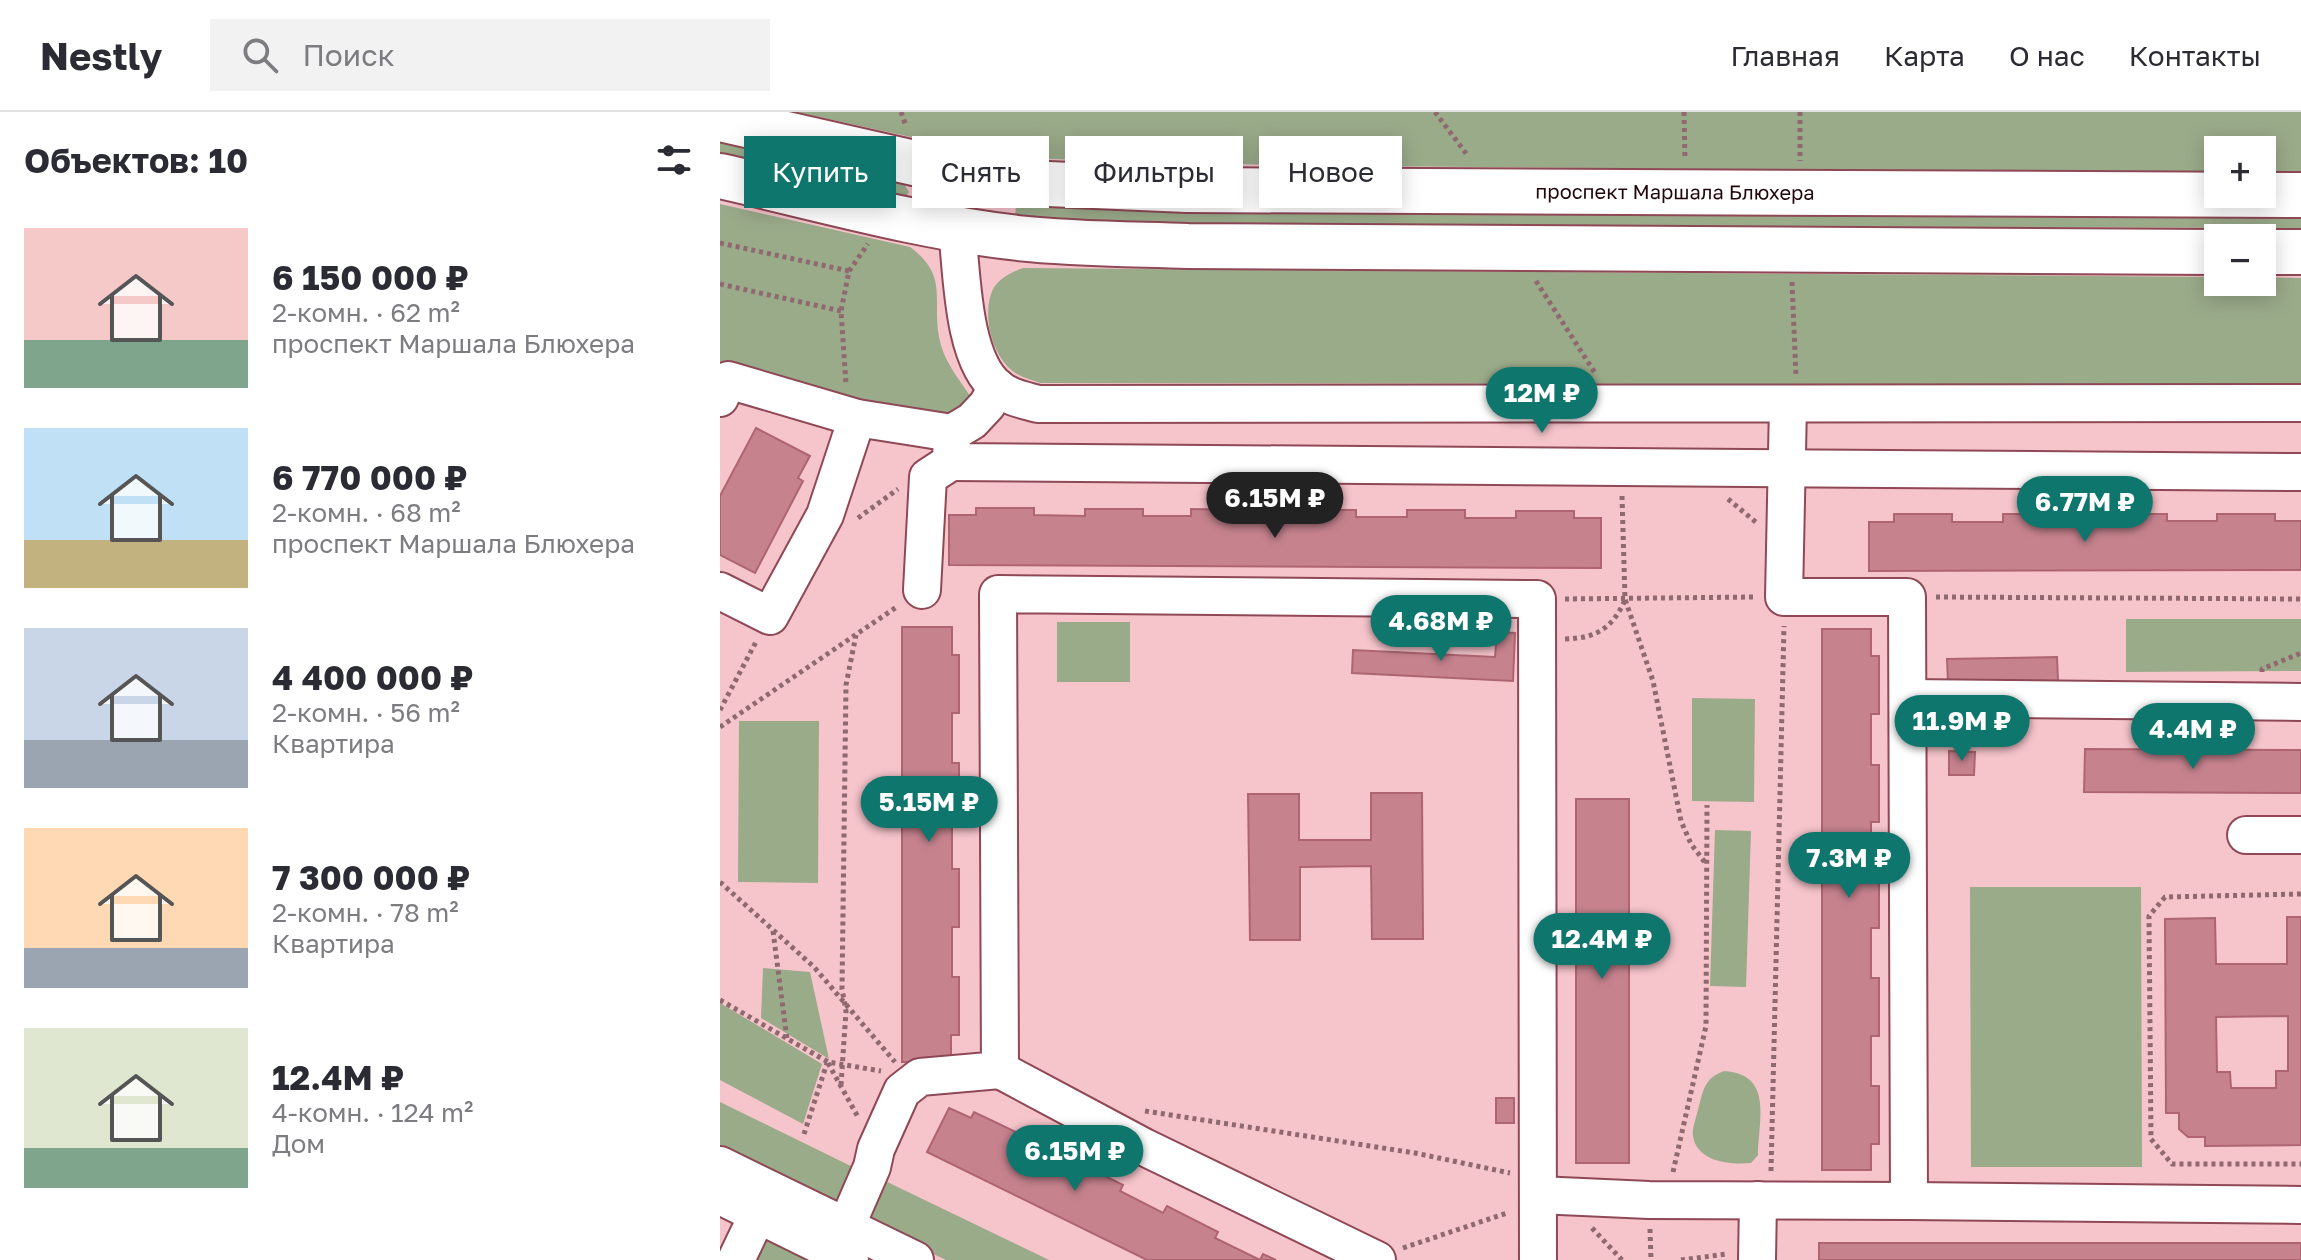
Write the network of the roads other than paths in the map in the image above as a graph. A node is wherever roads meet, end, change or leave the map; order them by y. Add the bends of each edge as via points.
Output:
1 (720, 119) edge
2 (912, 163) edge
3 (720, 176) edge
4 (1049, 184) edge
5 (2301, 195) edge
6 (961, 208) edge
7 (957, 229) junction
8 (2204, 252) edge
9 (2276, 252) edge
10 (2301, 252) edge
11 (997, 387) junction
12 (720, 398) edge
13 (2301, 403) edge
14 (1788, 405) junction
15 (853, 417) junction
16 (943, 457) junction
17 (1786, 468) junction
18 (2301, 472) edge
19 (922, 590) road end
20 (720, 591) edge
21 (1908, 698) junction
22 (2301, 702) edge
23 (2246, 835) dead end
24 (2301, 835) edge
25 (1000, 1070) junction
26 (720, 1165) edge
27 (1538, 1192) junction
28 (720, 1196) edge
29 (1764, 1200) junction
30 (1909, 1201) junction
31 (763, 1202) junction
32 (2301, 1205) edge
33 (844, 1246) edge
34 (1757, 1257) edge
35 (1375, 1259) edge
36 (736, 1260) edge
37 (915, 1260) edge
38 (1538, 1260) edge

1 - 2 main road, проспект Маршала Блюхера
3 - 7 main road
4 - 5 main road, проспект Маршала Блюхера via 1187,190
6 - 7 main road
7 - 8 main road via 1019,238 1188,246
7 - 11 street via 971,346
9 - 10 main road
11 - 14 street via 1038,404
11 - 16 street
12 - 15 street via 728,380
13 - 14 street
14 - 17 street
15 - 16 street
15 - 20 street via 825,515 770,616
16 - 17 street
16 - 19 street
17 - 18 street
17 - 21 street via 1784,597 1907,597
21 - 22 street
21 - 30 street
23 - 24 street
25 - 27 street via 998,594 1537,599
25 - 33 street via 912,1076 876,1149
25 - 35 street
26 - 31 street
27 - 29 street
27 - 38 street
28 - 31 street
29 - 30 street
29 - 34 street
30 - 32 street
31 - 33 street
31 - 36 street
33 - 37 street

